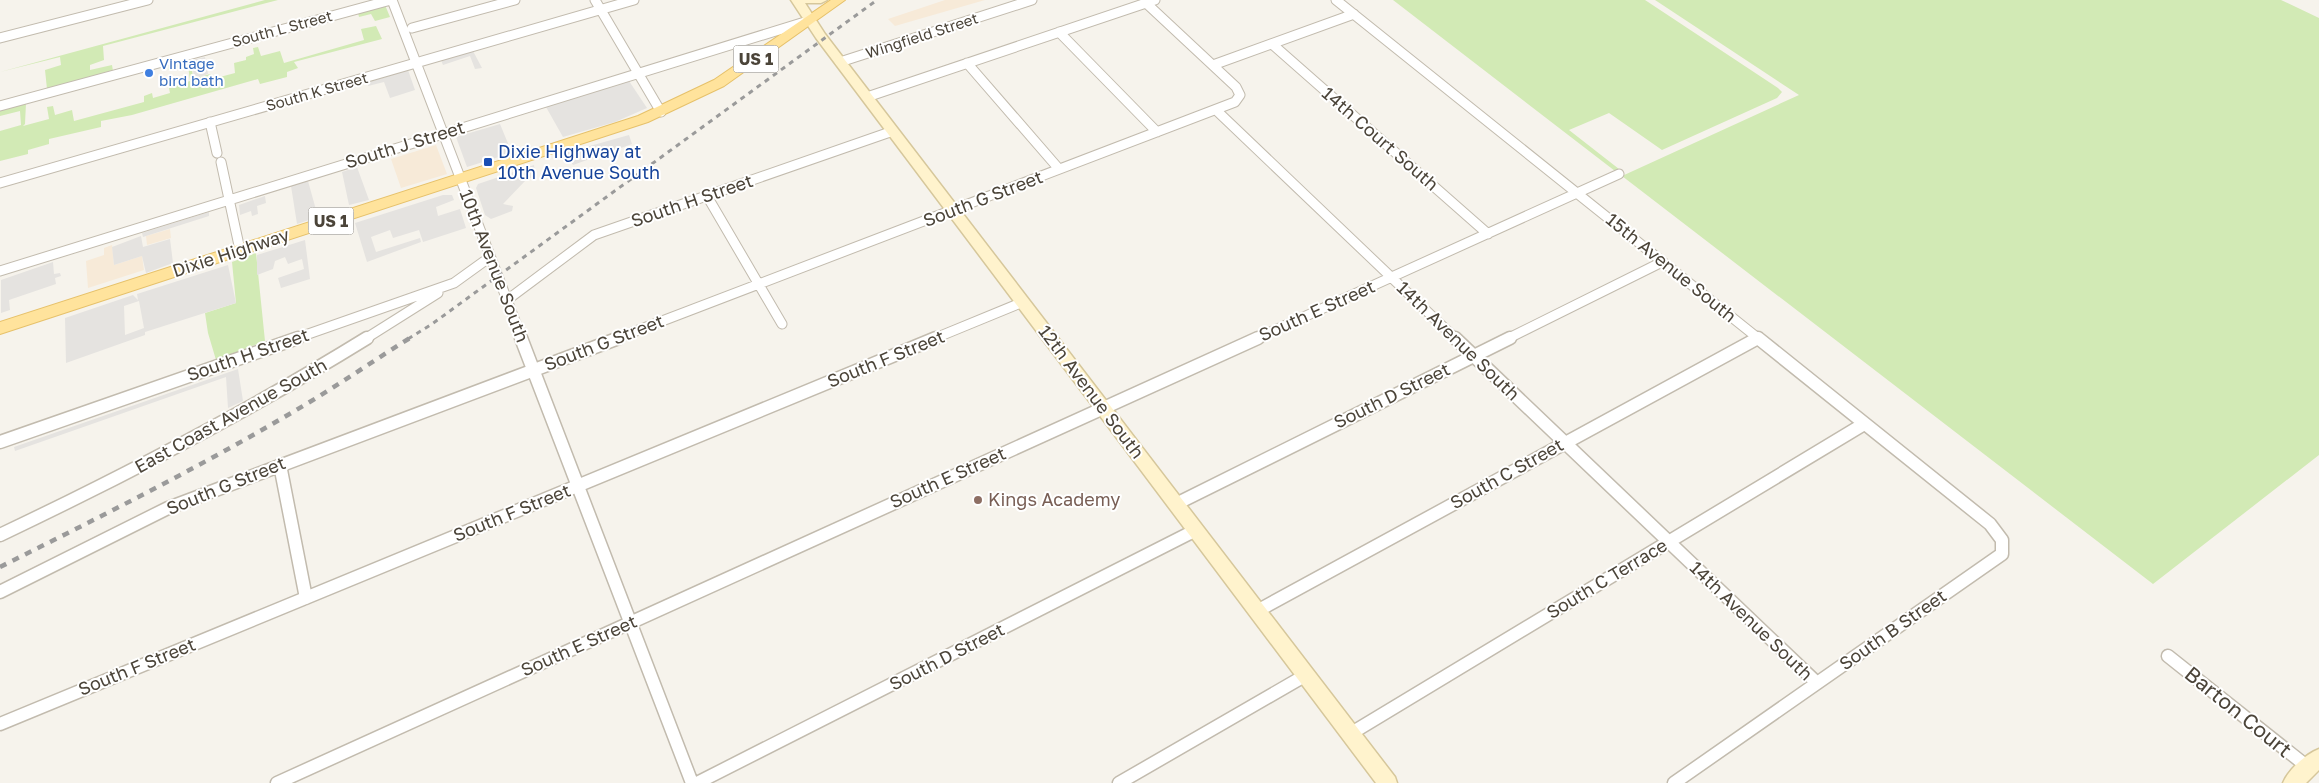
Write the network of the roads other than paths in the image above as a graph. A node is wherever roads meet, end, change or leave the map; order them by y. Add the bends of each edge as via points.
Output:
1 (148, 0) edge
2 (392, 0) edge
3 (515, 0) edge
4 (595, 0) edge
5 (634, 0) edge
6 (799, 0) edge
7 (821, 0) edge
8 (838, 0) edge
9 (1032, 0) edge
10 (1156, 0) edge
11 (1336, 0) edge
12 (1005, 2) edge
13 (1146, 3) junction
14 (601, 10) junction
15 (1354, 14) junction
16 (811, 20) junction
17 (412, 28) dead end
18 (1059, 32) junction
19 (0, 38) edge
20 (1272, 44) junction
21 (838, 59) junction
22 (416, 63) junction
23 (967, 63) junction
24 (1213, 65) junction
25 (637, 73) junction
26 (867, 97) junction
27 (0, 106) edge
28 (658, 107) junction
29 (1216, 110) junction
30 (210, 122) junction
31 (893, 131) junction
32 (1156, 132) junction
33 (443, 134) junction
34 (1059, 169) junction
35 (1619, 174) dead end
36 (460, 179) junction
37 (0, 183) edge
38 (1577, 193) junction
39 (707, 196) junction
40 (228, 200) junction
41 (954, 211) junction
42 (1488, 234) junction
43 (240, 250) junction
44 (490, 257) junction
45 (1662, 262) junction
46 (0, 271) edge
47 (1392, 278) junction
48 (454, 283) junction
49 (758, 285) junction
50 (507, 300) junction
51 (1023, 302) junction
52 (782, 324) dead end
53 (0, 328) edge
54 (1758, 338) junction
55 (1474, 356) junction
56 (534, 369) junction
57 (1103, 408) junction
58 (1864, 424) junction
59 (0, 442) edge
60 (1565, 443) junction
61 (280, 465) junction
62 (578, 486) junction
63 (1176, 504) junction
64 (1196, 530) junction
65 (0, 535) edge
66 (2002, 540) joint
67 (1669, 542) junction
68 (0, 592) edge
69 (306, 598) junction
70 (1257, 611) junction
71 (631, 622) junction
72 (2168, 656) dead end
73 (1306, 675) junction
74 (1817, 684) junction
75 (0, 724) edge
76 (1350, 734) junction
77 (2314, 763) edge
78 (277, 783) edge
79 (692, 783) edge
80 (697, 783) edge
81 (1119, 783) edge
82 (1388, 783) edge
83 (1674, 783) edge
84 (2292, 783) edge

1 - 19 street
2 - 22 street, 10th Avenue South
2 - 27 street, South L Street
3 - 17 street
4 - 14 street
5 - 14 street, South K Street
6 - 7 street
6 - 16 street, 12th Avenue South
8 - 16 main road, Dixie Highway / US 1
9 - 12 street, Wingfield Street
10 - 13 street
11 - 15 street, 15th Avenue South
12 - 21 street, Wingfield Street
13 - 18 street
13 - 24 street
14 - 22 street, South K Street
14 - 25 street
15 - 20 street
15 - 38 street, 15th Avenue South
16 - 21 street, 12th Avenue South
16 - 25 street, South J Street
16 - 28 main road, Dixie Highway / US 1 via 725,79
18 - 23 street
18 - 32 street
20 - 24 street
20 - 42 street, 14th Court South
21 - 26 street, 12th Avenue South
22 - 30 street, South K Street
22 - 33 street, 10th Avenue South
23 - 26 street
23 - 34 street
24 - 29 street via 1240,95 1235,102
25 - 28 street
25 - 33 street, South J Street
26 - 31 street, 12th Avenue South
28 - 36 main road, Dixie Highway / US 1 via 614,130
29 - 32 street, South G Street
29 - 47 street, 14th Avenue South
30 - 37 street, South K Street
30 - 40 street
31 - 39 street, South H Street
31 - 41 street, 12th Avenue South
32 - 34 street, South G Street
33 - 36 street, 10th Avenue South
33 - 40 street, South J Street
34 - 41 street, South G Street
35 - 38 street, South E Street
36 - 43 main road, Dixie Highway / US 1
36 - 44 street, 10th Avenue South
38 - 42 street, South E Street
38 - 45 street, 15th Avenue South
39 - 49 street
39 - 50 street, South H Street via 594,235
40 - 43 street
40 - 46 street, South J Street
41 - 49 street, South G Street
41 - 51 street, 12th Avenue South
42 - 47 street, South E Street
43 - 53 main road, Dixie Highway / US 1
44 - 48 street, South H Street
44 - 50 street, 10th Avenue South
45 - 54 street, 15th Avenue South
45 - 55 street, South D Street
47 - 55 street, 14th Avenue South
47 - 57 street, South E Street
48 - 59 street, South H Street
48 - 65 street, East Coast Avenue South via 342,355 244,412 143,466
49 - 52 street
49 - 56 street, South G Street
50 - 56 street, 10th Avenue South
51 - 57 street, 12th Avenue South
51 - 62 street, South F Street
54 - 58 street, 15th Avenue South
54 - 60 street, South C Street
55 - 60 street, 14th Avenue South
55 - 63 street, South D Street
56 - 61 street, South G Street
56 - 62 street, 10th Avenue South
57 - 63 street, 12th Avenue South
57 - 71 street, South E Street
58 - 66 street, 15th Avenue South via 1990,524
58 - 67 street, South C Terrace
60 - 67 street, 14th Avenue South
60 - 70 street, South C Street
61 - 68 street, South G Street via 168,508
61 - 69 street
62 - 69 street, South F Street
62 - 71 street, 10th Avenue South
63 - 64 street, 12th Avenue South
64 - 70 street, 12th Avenue South
64 - 80 street, South D Street
66 - 74 street, South B Street via 2002,554
67 - 74 street, 14th Avenue South
67 - 76 street, South C Terrace
69 - 75 street, South F Street
70 - 73 street, 12th Avenue South
71 - 78 street, South E Street
71 - 79 street, 10th Avenue South
72 - 77 street, Barton Court
73 - 76 street, 12th Avenue South
73 - 81 street
74 - 83 street, South B Street
76 - 82 street, 12th Avenue South
77 - 84 street

